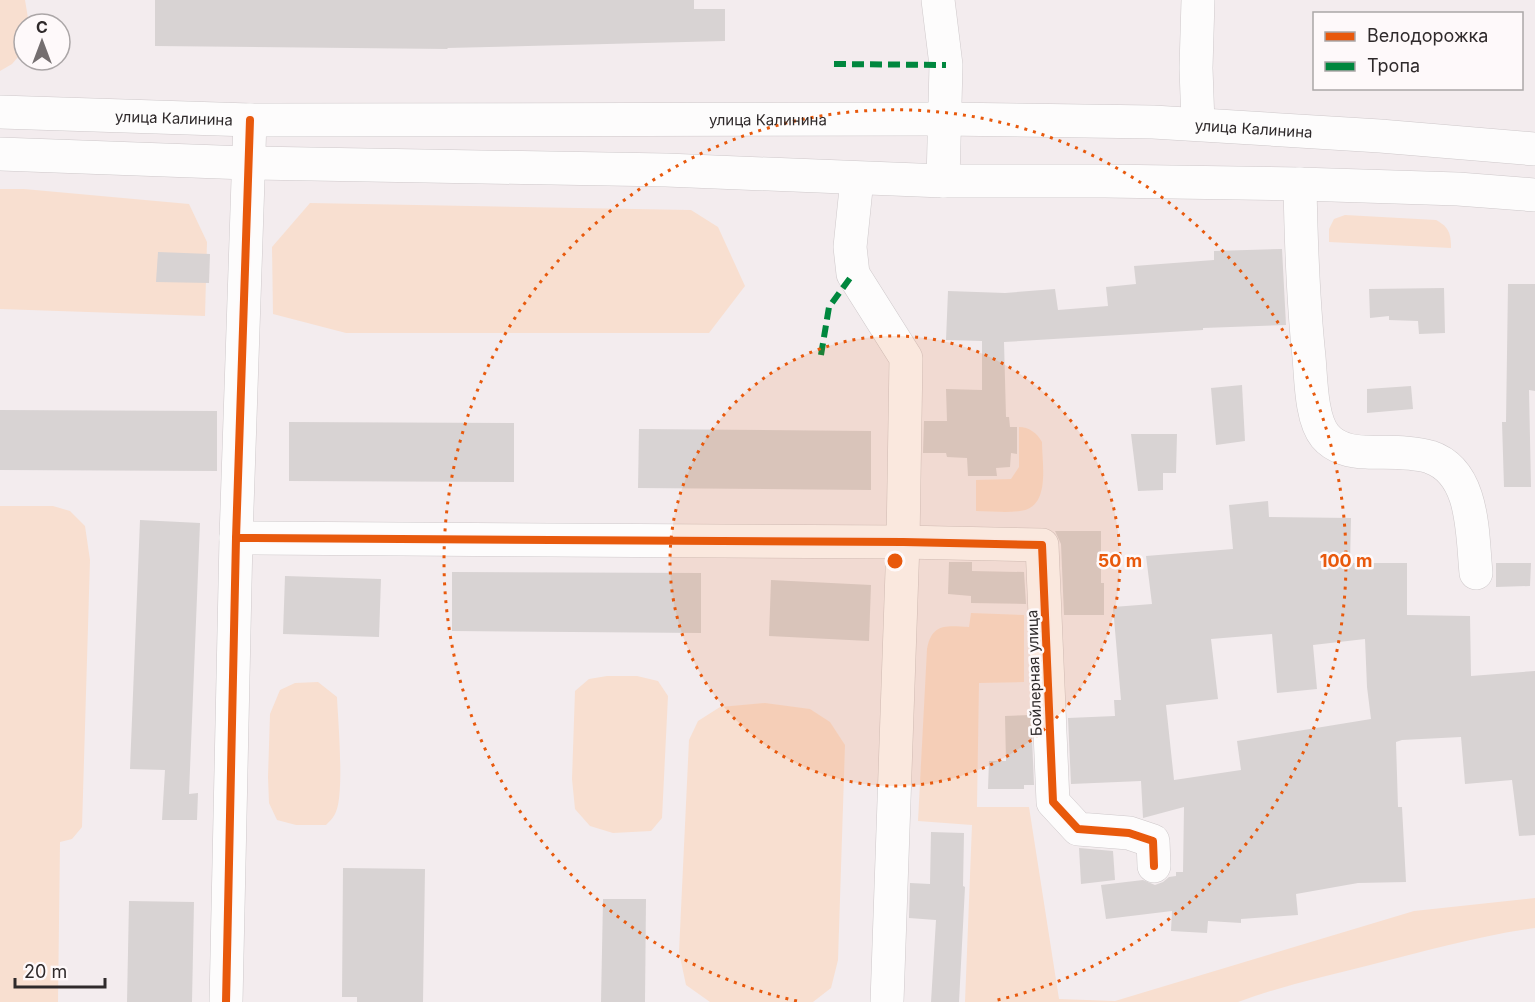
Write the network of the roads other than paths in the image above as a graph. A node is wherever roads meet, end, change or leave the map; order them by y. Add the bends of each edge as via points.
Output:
1 (938, 0) edge
2 (1198, 0) edge
3 (0, 112) edge
4 (944, 119) junction
5 (250, 120) junction
6 (1198, 124) junction
7 (1380, 136) junction
8 (1535, 148) edge
9 (0, 154) edge
10 (247, 163) junction
11 (857, 179) junction
12 (943, 181) junction
13 (1300, 184) junction
14 (1366, 187) junction
15 (1535, 195) edge
16 (236, 538) junction
17 (903, 542) junction
18 (1476, 573) dead end
19 (1154, 866) dead end
20 (226, 1002) edge
21 (887, 1002) edge

1 - 4 main road via 946,65
2 - 6 main road
3 - 5 main road, улица Калинина
4 - 5 main road, улица Калинина
4 - 6 main road, улица Калинина
4 - 12 main road
5 - 10 main road
6 - 7 main road, улица Калинина
7 - 8 main road, улица Калинина
7 - 14 main road via 1395,147 1396,169 1388,178
9 - 10 main road
10 - 11 main road via 666,170
10 - 16 main road
11 - 12 main road
11 - 17 main road via 850,246 853,274 906,358
12 - 13 main road
13 - 14 main road
13 - 18 main road via 1302,275 1319,428 1337,447 1360,452 1412,453 1443,463 1461,485 1471,515
14 - 15 main road
16 - 17 main road
16 - 20 main road
17 - 19 main road, Бойлерная улица via 1042,545 1053,802 1078,830 1129,833 1153,842
17 - 21 main road

